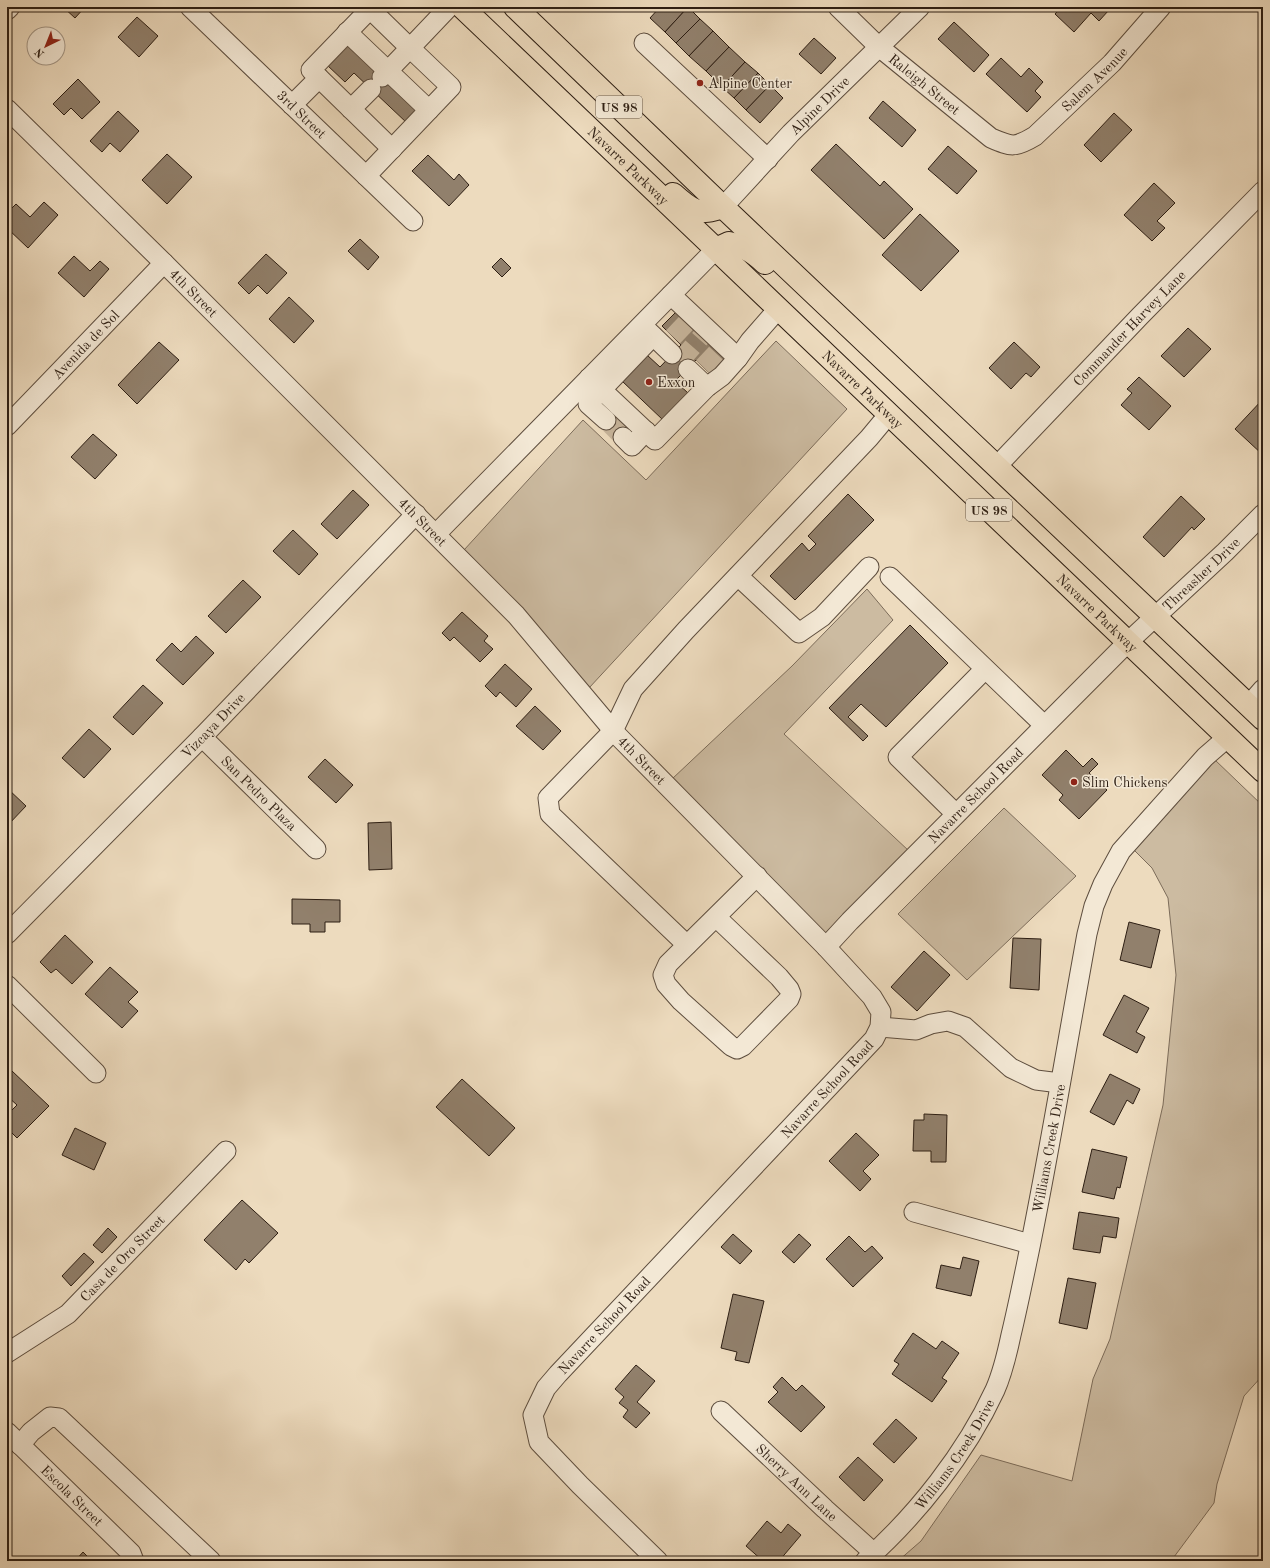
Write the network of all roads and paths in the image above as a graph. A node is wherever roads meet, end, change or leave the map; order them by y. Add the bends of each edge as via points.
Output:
1 (10, 7) edge
2 (190, 7) edge
3 (449, 7) edge
4 (462, 7) edge
5 (515, 7) edge
6 (838, 7) edge
7 (920, 7) edge
8 (1161, 7) edge
9 (7, 10) edge
10 (347, 32) junction
11 (644, 43) dead end
12 (879, 47) junction
13 (410, 48) junction
14 (527, 70) junction
15 (319, 78) junction
16 (380, 79) junction
17 (292, 105) junction
18 (7, 109) edge
19 (351, 109) junction
20 (429, 110) junction
21 (1021, 144) joint
22 (392, 149) junction
23 (768, 159) junction
24 (366, 176) junction
25 (1263, 191) edge
26 (723, 208) junction
27 (413, 221) dead end
28 (716, 249) junction
29 (164, 263) junction
30 (671, 295) junction
31 (778, 309) junction
32 (738, 358) junction
33 (595, 384) junction
34 (912, 386) junction
35 (889, 414) junction
36 (606, 420) tunnel mouth
37 (7, 426) edge
38 (646, 431) junction
39 (624, 437) tunnel mouth
40 (997, 466) junction
41 (416, 514) junction
42 (1263, 514) edge
43 (436, 534) junction
44 (869, 567) dead end
45 (738, 576) junction
46 (890, 577) dead end
47 (1155, 616) junction
48 (1128, 642) junction
49 (985, 669) junction
50 (1263, 689) edge
51 (1256, 712) edge
52 (1044, 725) junction
53 (613, 731) junction
54 (1228, 737) junction
55 (202, 738) junction
56 (1263, 771) edge
57 (956, 814) junction
58 (316, 849) dead end
59 (757, 876) junction
60 (716, 917) junction
61 (7, 934) edge
62 (687, 945) junction
63 (826, 947) junction
64 (7, 986) edge
65 (880, 1027) junction
66 (96, 1073) dead end
67 (1060, 1083) junction
68 (226, 1150) dead end
69 (914, 1212) dead end
70 (1030, 1244) junction
71 (7, 1353) edge
72 (721, 1411) dead end
73 (13, 1439) edge
74 (869, 1557) edge
75 (134, 1561) edge
76 (211, 1561) edge
77 (658, 1561) edge

1 - 9 street
2 - 17 street, 3rd Street
3 - 13 street
4 - 14 highway, Navarre Parkway / US 98
5 - 26 highway, US 98
6 - 12 street, Raleigh Street
7 - 12 street, Alpine Drive
8 - 21 street, Salem Avenue via 1112,63 1035,136
10 - 13 street via 370,9
10 - 15 street via 310,70
10 - 16 street
11 - 23 street
12 - 21 street, Raleigh Street via 991,138 1011,146
12 - 23 street, Alpine Drive
13 - 16 street
13 - 20 street via 451,87
14 - 26 highway via 548,76 692,210 707,212
14 - 28 highway, Navarre Parkway / US 98
15 - 17 street
15 - 19 street
16 - 19 street
16 - 20 street
17 - 24 street, 3rd Street
18 - 29 street, 4th Street
19 - 22 street
20 - 22 street
22 - 24 street
23 - 26 street, Alpine Drive
24 - 27 street, 3rd Street
25 - 40 street, Commander Harvey Lane
26 - 34 highway, US 98
28 - 30 street
28 - 31 highway, Navarre Parkway / US 98
28 - 34 highway via 729,243 755,254 885,376
29 - 37 street, Avenida de Sol
29 - 41 street, 4th Street
30 - 32 street via 721,348
30 - 33 street via 661,340
31 - 32 street
31 - 35 highway, Navarre Parkway / US 98
32 - 38 street via 722,376 698,374 655,440
33 - 36 street via 588,404
33 - 38 street
33 - 43 street
34 - 40 highway, US 98
35 - 45 street
35 - 48 highway, Navarre Parkway / US 98
38 - 39 street via 632,446
40 - 47 highway, US 98
41 - 43 street, 4th Street
41 - 55 street, Vizcaya Drive
42 - 47 street, Threasher Drive via 1226,552
43 - 53 street, 4th Street via 516,615
44 - 45 street via 822,617 799,633
45 - 53 street via 634,689
46 - 49 street
47 - 48 street, Navarre School Road
47 - 51 highway, US 98
48 - 52 street, Navarre School Road
48 - 54 highway, Navarre Parkway / US 98
49 - 52 street
49 - 57 street via 898,757
50 - 51 street
52 - 57 street, Navarre School Road
53 - 59 street, 4th Street
53 - 62 street via 548,798 550,814
54 - 56 highway, Navarre Parkway / US 98
54 - 67 street, Williams Creek Drive via 1205,757 1121,851 1103,884 1087,934
55 - 58 street, San Pedro Plaza
55 - 61 street, Vizcaya Drive
57 - 63 street, Navarre School Road
59 - 60 street
59 - 63 street, 4th Street
60 - 62 street
60 - 62 street via 779,977 791,994 789,999 738,1049 731,1046 681,1001 666,984 663,975 668,964
63 - 65 street, Navarre School Road via 872,997 881,1012
64 - 66 street
65 - 67 street via 916,1030 948,1021 965,1027 1011,1068 1036,1080
65 - 77 street, Navarre School Road via 874,1039 558,1374 546,1388 533,1415 539,1442
67 - 70 street, Williams Creek Drive
68 - 71 street, Casa de Oro Street via 68,1314
69 - 70 street
70 - 74 street, Williams Creek Drive via 1003,1369 985,1410 970,1437 926,1498
72 - 74 street, Sherry Ann Lane via 825,1509
73 - 75 street, Escola Street via 131,1553
73 - 76 street via 31,1432 50,1417 60,1418

